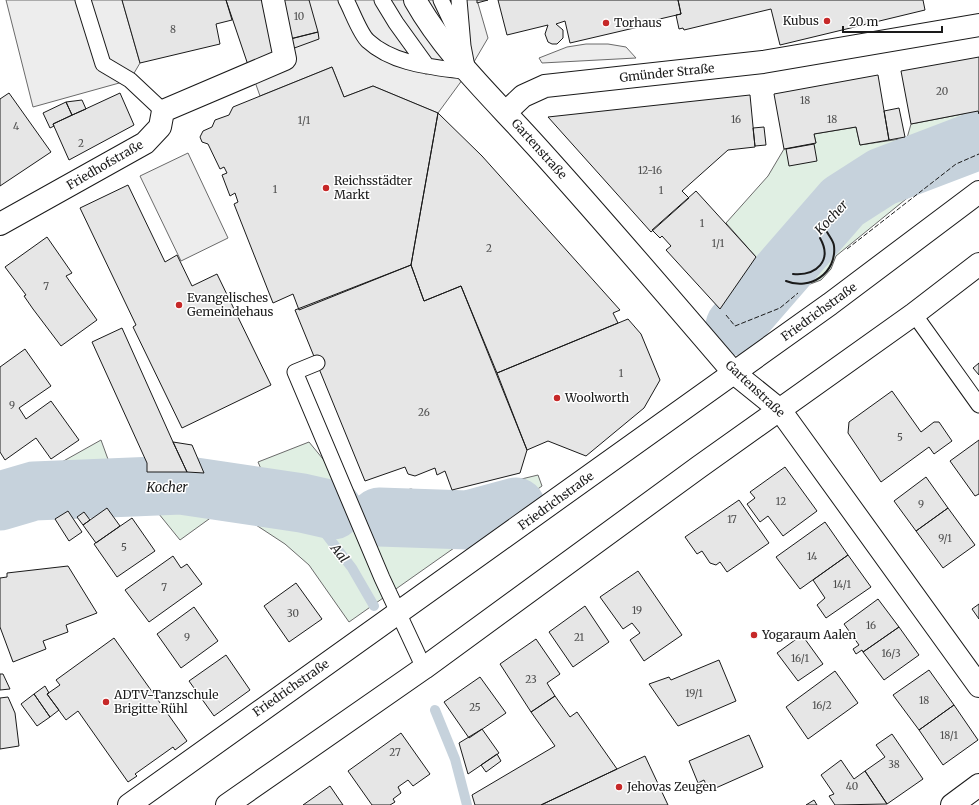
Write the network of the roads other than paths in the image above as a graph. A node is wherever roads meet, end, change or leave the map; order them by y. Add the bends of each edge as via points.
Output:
1 (83, 0) edge
2 (273, 0) edge
3 (346, 0) edge
4 (382, 0) edge
5 (415, 0) edge
6 (441, 0) edge
7 (459, 0) edge
8 (979, 25) edge
9 (463, 46) junction
10 (427, 66) junction
11 (468, 72) junction
12 (163, 111) junction
13 (506, 112) junction
14 (979, 192) edge
15 (0, 224) edge
16 (979, 264) edge
17 (914, 314) junction
18 (317, 363) dead end
19 (734, 372) junction
20 (979, 404) edge
21 (780, 410) junction
22 (397, 612) junction
23 (424, 668) junction
24 (979, 686) edge
25 (979, 785) edge
26 (231, 804) edge
27 (128, 805) edge
28 (952, 805) edge

1 - 12 lane via 103,64 130,80
2 - 12 main road via 285,59
3 - 10 lane via 367,40 389,55
4 - 10 lane
5 - 11 main road
6 - 9 lane
7 - 9 lane
8 - 13 main road, Gmünder Straße via 763,62 545,86 523,96
9 - 11 lane
10 - 11 lane
11 - 13 main road
12 - 15 main road, Friedhofstraße via 160,126 145,143
13 - 19 main road, Gartenstraße
14 - 19 main road, Friedrichstraße
16 - 17 main road
17 - 20 lane
17 - 21 main road
18 - 22 lane via 295,372
19 - 21 main road, Gartenstraße
19 - 22 main road, Friedrichstraße
21 - 23 main road
21 - 24 main road, Gartenstraße
22 - 23 lane
22 - 27 main road, Friedrichstraße
23 - 26 main road
25 - 28 main road

